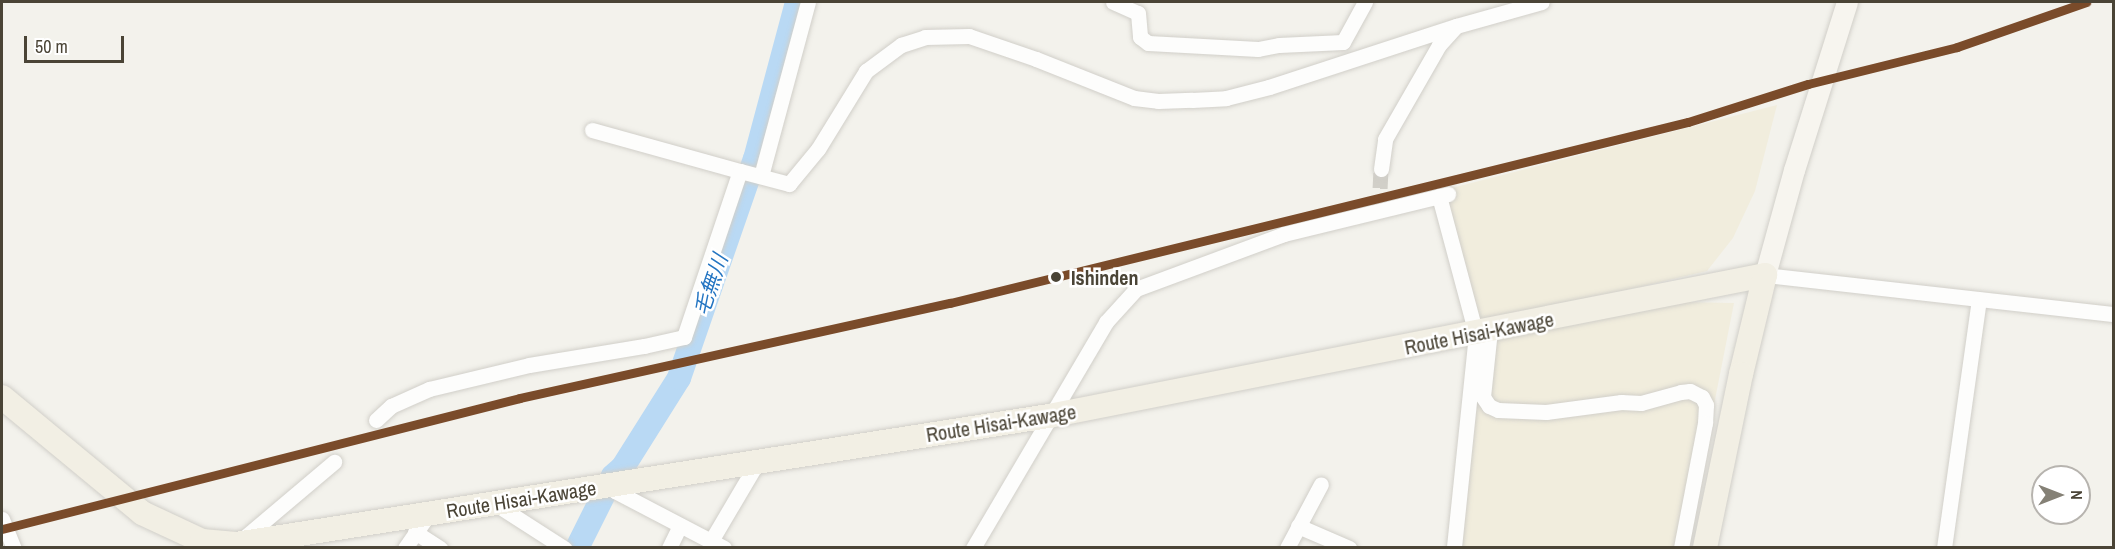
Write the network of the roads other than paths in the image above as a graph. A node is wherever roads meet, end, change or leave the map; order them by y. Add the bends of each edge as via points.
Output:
1 (808, 2) edge
2 (1113, 2) edge
3 (1365, 2) edge
4 (1542, 2) edge
5 (1847, 2) edge
6 (1456, 26) junction
7 (1343, 42) junction
8 (1340, 64) junction
9 (592, 130) dead end
10 (1381, 169) tunnel mouth
11 (750, 173) junction
12 (1765, 275) junction
13 (1979, 299) junction
14 (2114, 314) edge
15 (1483, 332) junction
16 (2, 397) edge
17 (1048, 416) junction
18 (376, 420) dead end
19 (334, 462) dead end
20 (757, 463) junction
21 (621, 483) junction
22 (1321, 484) dead end
23 (497, 505) junction
24 (2, 519) edge
25 (421, 523) junction
26 (680, 525) junction
27 (1298, 526) junction
28 (200, 544) edge
29 (718, 544) edge
30 (238, 546) edge
31 (14, 548) edge
32 (405, 548) edge
33 (440, 548) edge
34 (564, 548) edge
35 (669, 548) edge
36 (973, 548) edge
37 (1287, 548) edge
38 (1349, 548) edge
39 (1454, 548) edge
40 (1681, 548) edge
41 (1705, 548) edge
42 (1944, 548) edge

1 - 11 street
2 - 7 street via 1138,13 1140,37 1148,44 1257,49
3 - 7 street
4 - 6 street
5 - 12 main road
6 - 8 street
6 - 10 street via 1439,45 1385,139
7 - 8 street
8 - 11 street via 1226,98 1158,101 1134,98 969,36 925,37 901,45 866,72 818,149 789,184
9 - 11 street
11 - 18 street via 684,337 530,365 429,389 391,406
12 - 13 street
12 - 15 main road, Route Hisai-Kawage
12 - 41 main road
13 - 14 street
13 - 42 street
15 - 17 main road, Route Hisai-Kawage
15 - 17 street via 1443,195 1284,234 1136,289 1110,317
15 - 39 street
15 - 40 street via 1482,397 1498,410 1546,412 1641,403 1690,391 1702,397 1706,405 1705,423
16 - 28 main road, Route Hisai-Kawage via 142,513
17 - 20 main road, Route Hisai-Kawage
17 - 36 street
19 - 30 street
20 - 21 main road, Route Hisai-Kawage
20 - 29 street
21 - 23 main road, Route Hisai-Kawage
21 - 26 street via 615,491
22 - 27 street
23 - 25 main road, Route Hisai-Kawage
23 - 34 street
24 - 31 street
25 - 30 main road, Route Hisai-Kawage
25 - 32 street
25 - 33 street
26 - 29 street
26 - 35 street
27 - 37 street
27 - 38 street
28 - 30 main road, Route Hisai-Kawage

